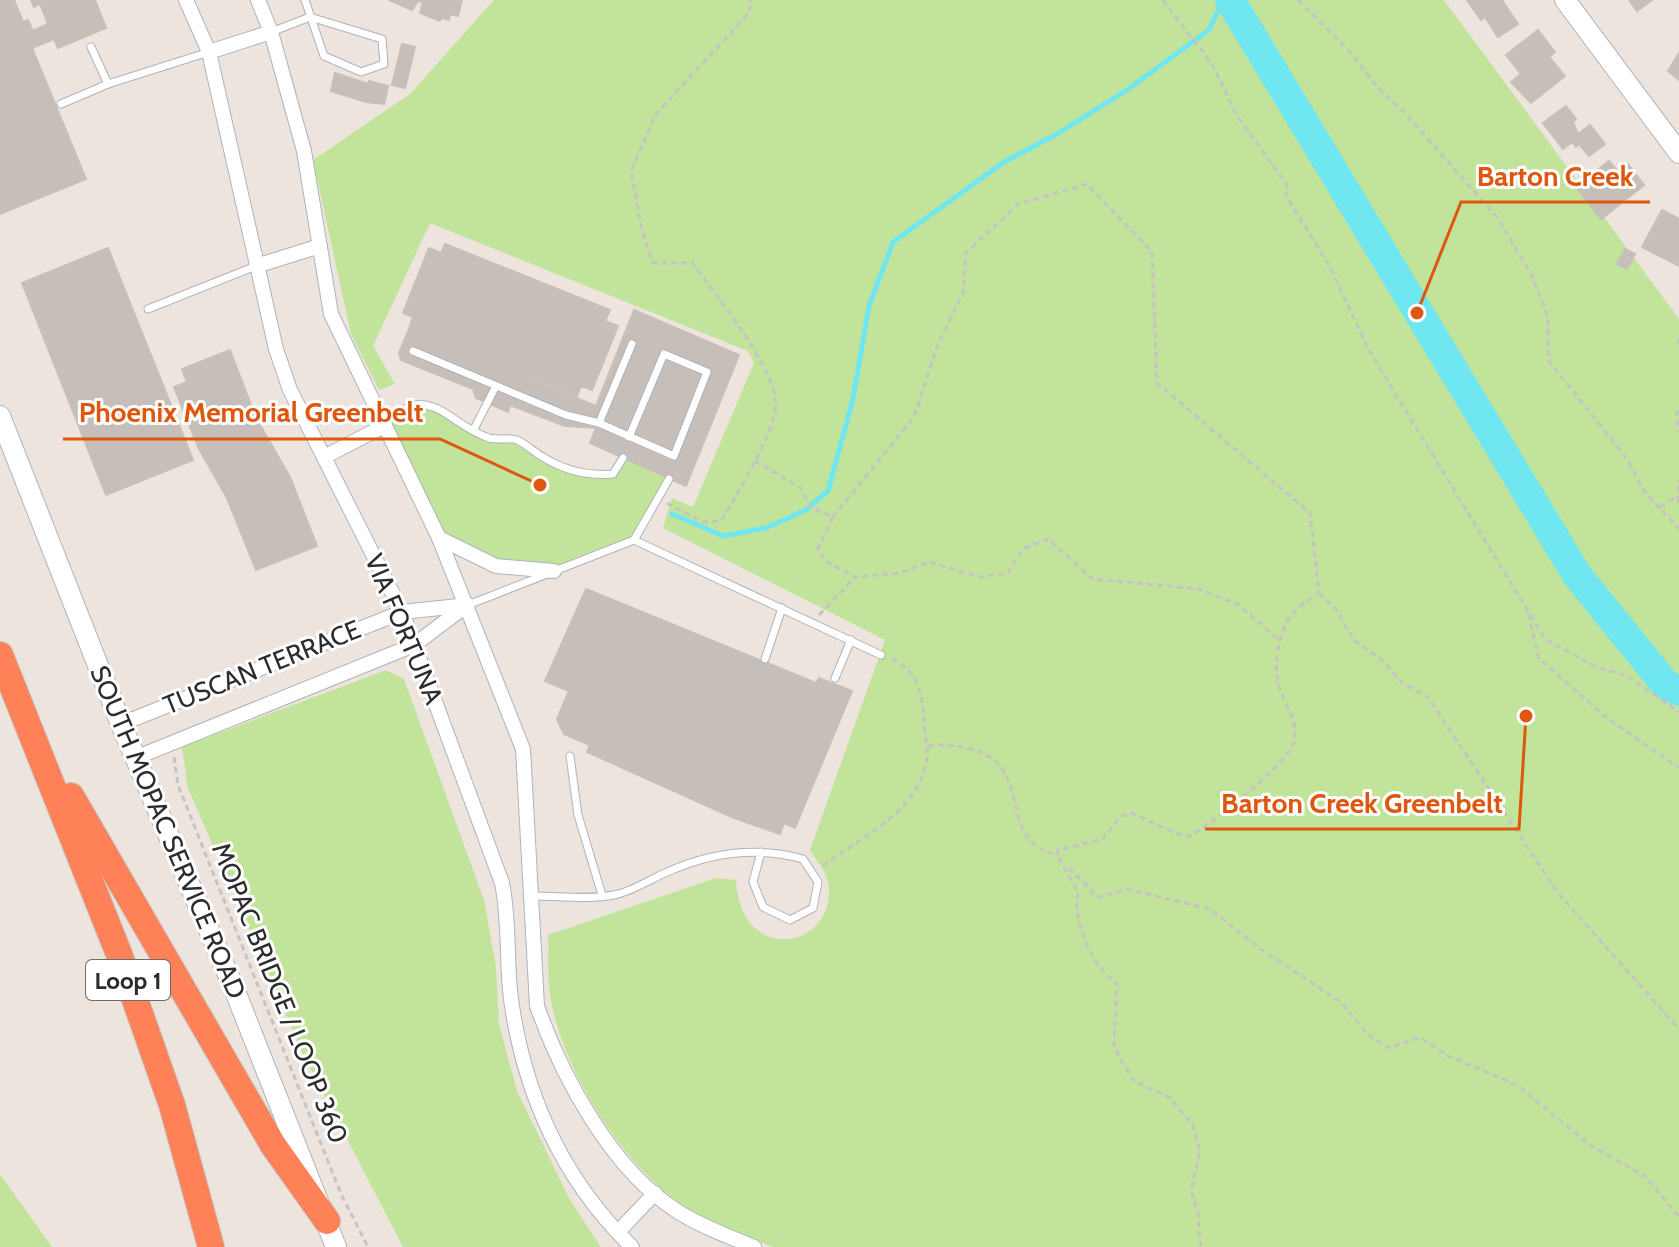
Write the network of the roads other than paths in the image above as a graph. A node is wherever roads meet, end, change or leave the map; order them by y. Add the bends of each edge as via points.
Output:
1 (186, 0) edge
2 (258, 0) edge
3 (305, 0) edge
4 (1565, 0) edge
5 (310, 17) junction
6 (271, 32) junction
7 (91, 47) dead end
8 (209, 52) junction
9 (108, 84) junction
10 (61, 104) dead end
11 (1678, 152) edge
12 (320, 246) junction
13 (256, 266) junction
14 (148, 309) dead end
15 (632, 344) dead end
16 (413, 351) dead end
17 (496, 386) junction
18 (0, 416) edge
19 (599, 423) junction
20 (384, 426) junction
21 (474, 429) junction
22 (629, 437) junction
23 (326, 456) junction
24 (623, 458) dead end
25 (669, 479) dead end
26 (439, 538) junction
27 (634, 540) junction
28 (554, 571) junction
29 (468, 605) junction
30 (782, 608) junction
31 (402, 612) junction
32 (851, 640) junction
33 (414, 645) junction
34 (0, 655) edge
35 (881, 655) road end
36 (765, 659) dead end
37 (835, 678) dead end
38 (27, 720) junction
39 (121, 724) junction
40 (570, 756) dead end
41 (135, 758) junction
42 (761, 852) junction
43 (602, 895) junction
44 (533, 896) junction
45 (506, 899) junction
46 (655, 1193) junction
47 (327, 1221) junction
48 (618, 1232) junction
49 (211, 1247) edge
50 (336, 1247) edge
51 (632, 1247) edge
52 (754, 1247) edge

1 - 8 street, VIA FORTUNA
2 - 6 street
3 - 5 lane
4 - 11 main road
5 - 5 lane via 382,39 384,64 361,72 324,56
5 - 6 lane
6 - 8 street
6 - 12 street via 304,151
7 - 9 lane
8 - 9 lane
8 - 13 street, VIA FORTUNA
9 - 10 lane
12 - 13 street
12 - 20 street via 331,314
13 - 14 lane
13 - 23 street, VIA FORTUNA via 290,390
15 - 19 lane
16 - 17 lane
17 - 19 lane
17 - 21 lane
18 - 39 main road, SOUTH MOPAC SERVICE ROAD
19 - 22 lane
20 - 21 lane via 401,408 423,403
20 - 23 street
20 - 26 street
21 - 24 lane via 487,438 516,440 587,476 613,474
22 - 22 lane via 674,456 707,372 664,354
23 - 31 street, VIA FORTUNA
25 - 27 lane
26 - 28 street via 496,566
26 - 29 street
27 - 28 lane
27 - 30 lane
28 - 29 lane
29 - 31 street, TUSCAN TERRACE
29 - 33 street, TUSCAN TERRACE
29 - 44 street via 523,749
30 - 32 lane
30 - 36 lane
31 - 33 street, VIA FORTUNA
31 - 39 street, TUSCAN TERRACE
32 - 35 lane
32 - 37 lane
33 - 41 street, TUSCAN TERRACE
33 - 45 street, VIA FORTUNA
34 - 38 highway, Loop 1
38 - 47 highway via 273,1145
38 - 49 highway, Loop 1 via 172,1105
39 - 41 main road, SOUTH MOPAC SERVICE ROAD
40 - 43 lane via 578,815
41 - 47 main road, SOUTH MOPAC SERVICE ROAD
42 - 42 lane via 803,859 818,882 813,908 790,920 763,907 753,882
42 - 43 lane via 739,851 681,866 615,895
43 - 44 lane
44 - 45 street
44 - 46 street via 537,1006 550,1042 598,1128
45 - 48 street, VIA FORTUNA via 511,997 524,1071 562,1160
46 - 48 street
46 - 52 street via 676,1210
47 - 50 main road, SOUTH MOPAC SERVICE ROAD
48 - 51 street, VIA FORTUNA

